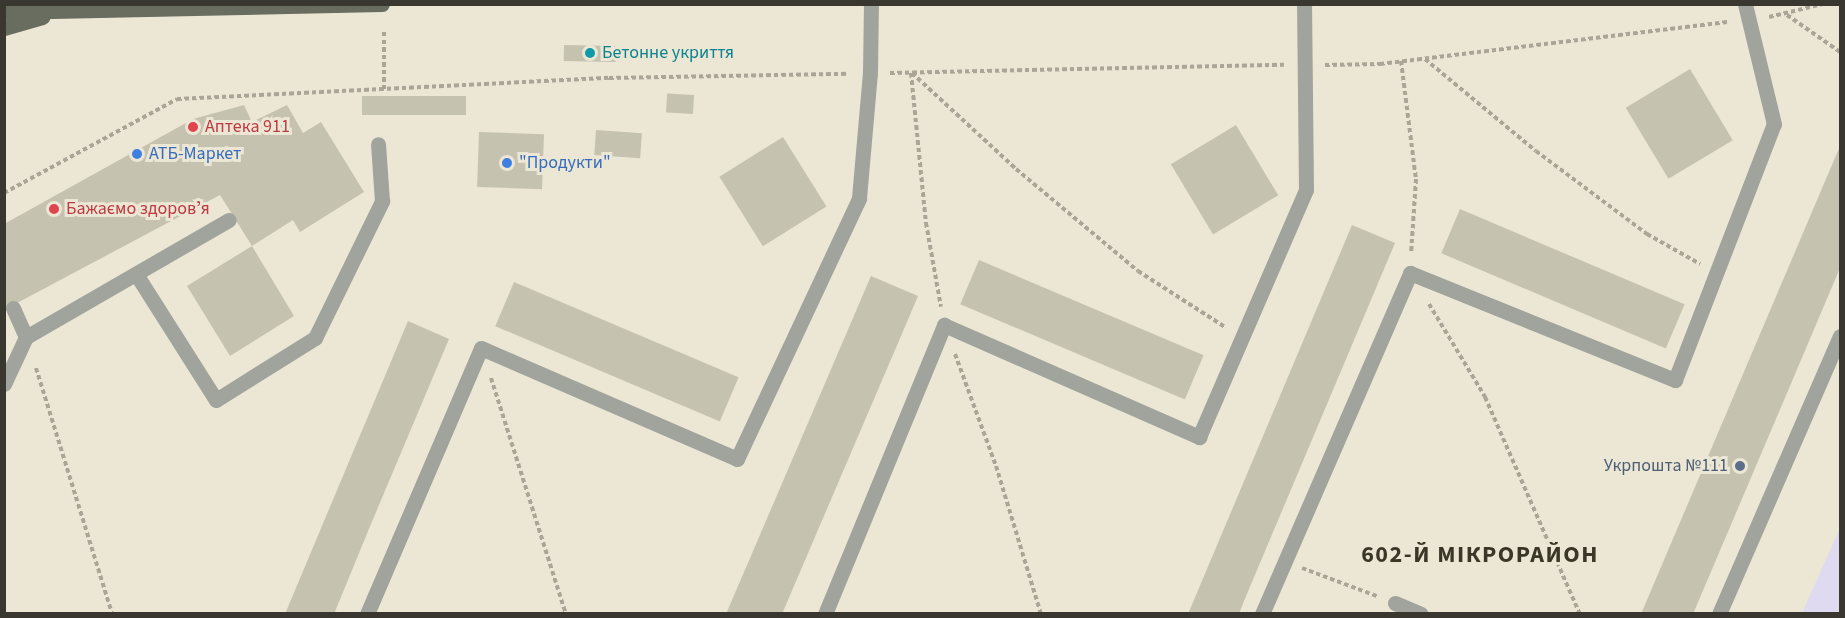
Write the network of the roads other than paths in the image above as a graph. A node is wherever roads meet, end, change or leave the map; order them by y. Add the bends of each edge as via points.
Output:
1 (382, 4) edge
2 (871, 4) edge
3 (1304, 4) edge
4 (72, 10) junction
5 (4, 12) edge
6 (1747, 12) edge
7 (4, 28) edge
8 (378, 144) dead end
9 (229, 220) dead end
10 (136, 273) junction
11 (12, 308) dead end
12 (1840, 336) edge
13 (26, 337) junction
14 (4, 384) edge
15 (1395, 603) road end
16 (367, 614) edge
17 (825, 614) edge
18 (1262, 614) edge
19 (1421, 614) edge
20 (1719, 614) edge

1 - 4 main road
2 - 16 lane via 870,73 859,198 737,459 481,348
3 - 17 lane via 1306,190 1198,436 944,325
4 - 5 main road
4 - 7 main road
6 - 18 lane via 1774,124 1675,380 1410,273
8 - 10 lane via 382,201 315,338 216,400
9 - 10 lane
10 - 13 lane
11 - 13 lane
12 - 20 lane
13 - 14 lane
15 - 19 lane

